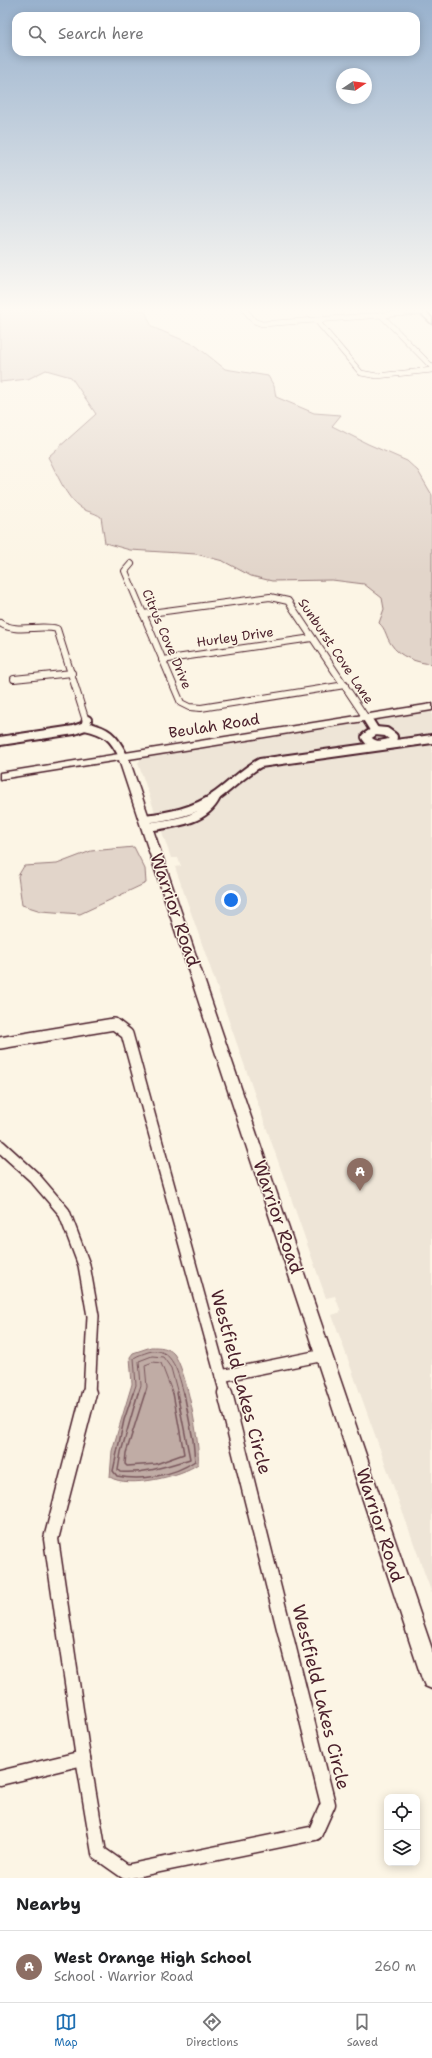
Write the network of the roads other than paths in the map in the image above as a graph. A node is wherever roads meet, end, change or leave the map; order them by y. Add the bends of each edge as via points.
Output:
1 (131, 564) dead end
2 (143, 614) junction
3 (0, 623) edge
4 (312, 638) junction
5 (162, 660) junction
6 (72, 673) junction
7 (14, 679) dead end
8 (345, 685) junction
9 (432, 707) edge
10 (367, 717) junction
11 (85, 726) junction
12 (375, 731) junction
13 (432, 739) edge
14 (0, 741) edge
15 (384, 746) junction
16 (123, 756) junction
17 (0, 776) edge
18 (146, 823) junction
19 (0, 1043) edge
20 (0, 1146) edge
21 (324, 1355) junction
22 (221, 1376) junction
23 (432, 1679) edge
24 (83, 1758) junction
25 (0, 1778) edge

1 - 2 street, Citrus Cove Drive via 125,571
2 - 4 street, Sunburst Cove Lane via 270,597 280,598 288,601
2 - 5 street, Citrus Cove Drive
3 - 6 street via 11,629 41,625 57,629
4 - 5 street, Hurley Drive
4 - 8 street, Sunburst Cove Lane
5 - 8 street, Citrus Cove Drive via 181,703 189,707 201,708
6 - 7 street
6 - 11 street via 87,719
8 - 10 street, Sunburst Cove Lane
9 - 10 street, Beulah Road
10 - 12 street, Sunburst Cove Lane
10 - 16 street, Beulah Road
11 - 14 street via 74,730
11 - 16 street via 110,734 116,740
12 - 15 street via 368,735 367,740 374,745
12 - 15 street via 386,732 392,737 392,742
13 - 15 street
15 - 18 street via 260,763 248,768 216,797 211,808 199,815
16 - 17 street, Beulah Road
16 - 18 street, Warrior Road
18 - 21 street, Warrior Road
19 - 22 street, Westfield Lakes Circle via 114,1024 127,1034
20 - 24 street, Westfield Lakes Circle via 34,1177 64,1212 84,1266 93,1316 89,1400 51,1539
21 - 22 street
21 - 23 street, Warrior Road
22 - 24 street, Westfield Lakes Circle via 328,1804 315,1833 126,1872 99,1852
24 - 25 street

